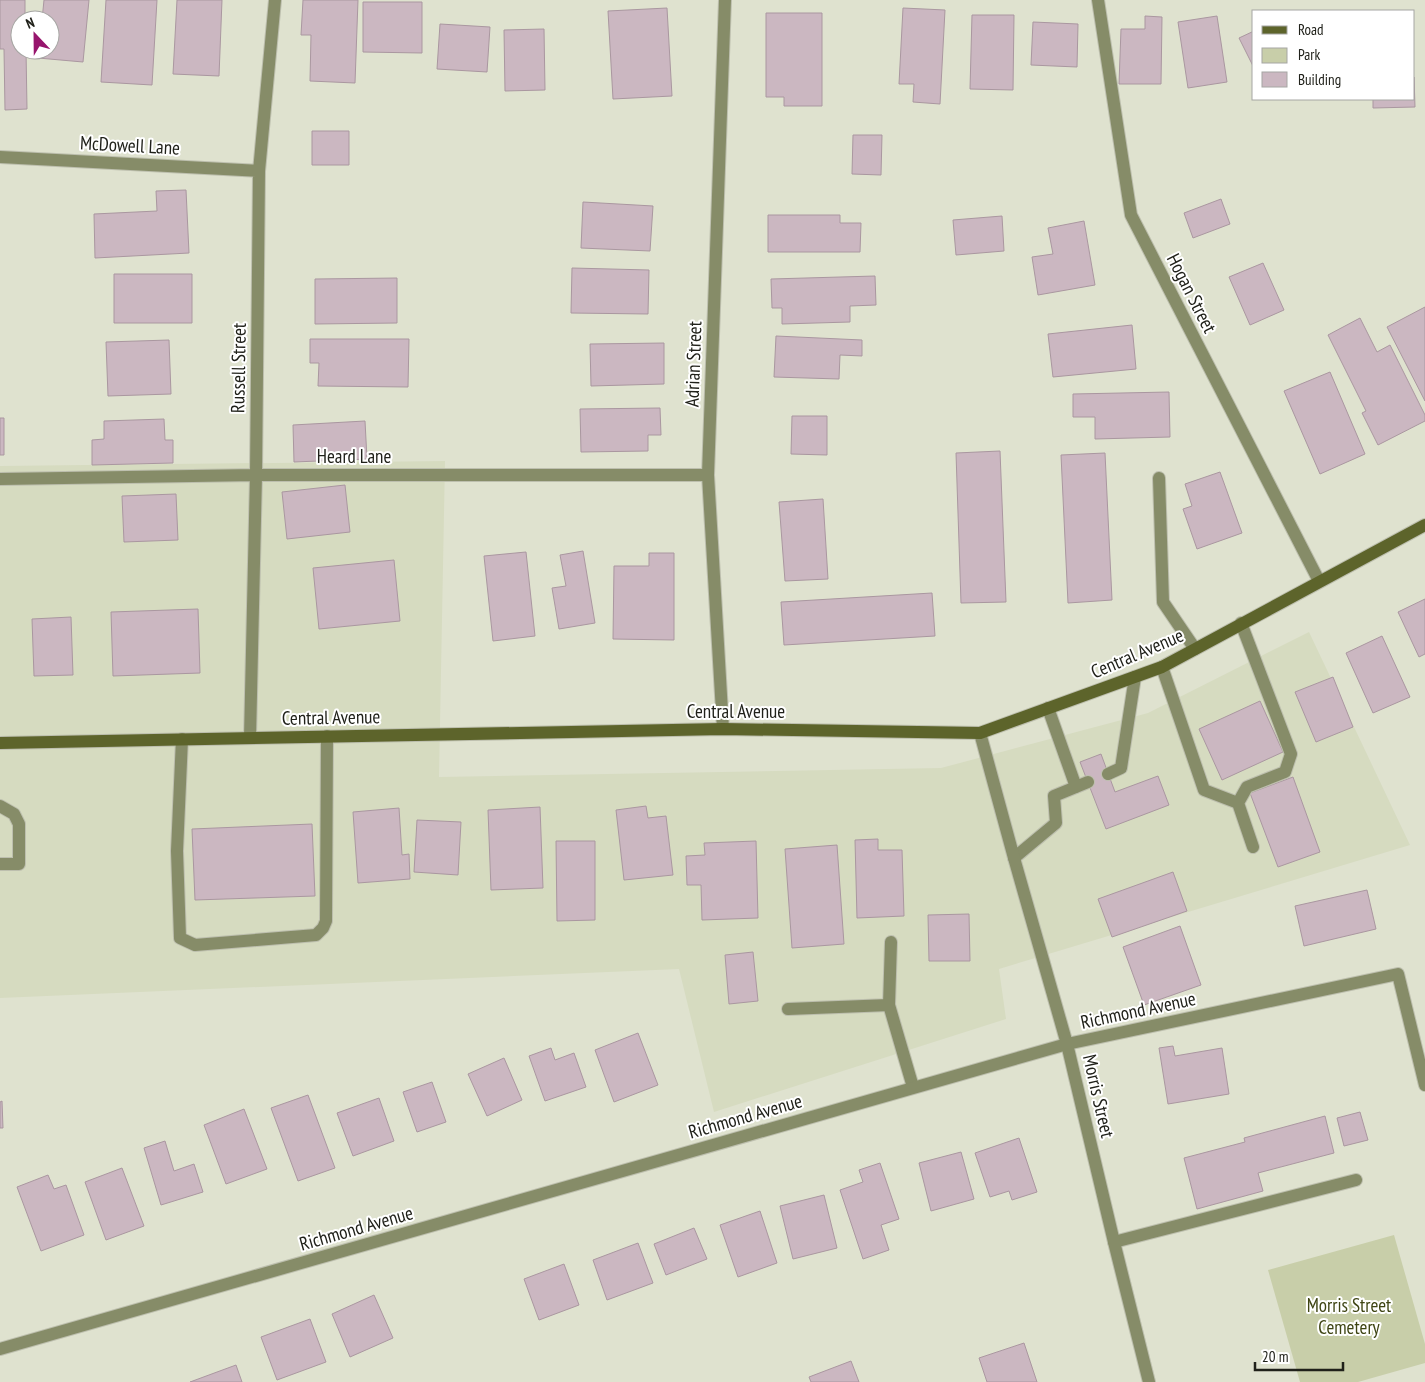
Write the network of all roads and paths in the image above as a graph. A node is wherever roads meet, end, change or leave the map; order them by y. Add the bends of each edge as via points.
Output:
1 (275, 0) edge
2 (725, 0) edge
3 (1098, 0) edge
4 (0, 157) edge
5 (259, 172) junction
6 (256, 475) junction
7 (708, 475) junction
8 (0, 478) edge
9 (1159, 478) dead end
10 (1425, 525) edge
11 (1319, 581) junction
12 (1241, 624) junction
13 (1195, 649) junction
14 (1162, 667) junction
15 (1135, 677) junction
16 (1048, 708) junction
17 (723, 729) junction
18 (980, 733) junction
19 (327, 736) junction
20 (250, 738) junction
21 (182, 739) junction
22 (0, 743) edge
23 (1108, 774) dead end
24 (1238, 803) junction
25 (0, 806) edge
26 (1253, 847) dead end
27 (1014, 858) junction
28 (0, 864) edge
29 (890, 942) dead end
30 (889, 1005) junction
31 (788, 1009) dead end
32 (1067, 1044) junction
33 (1425, 1085) edge
34 (913, 1088) junction
35 (1356, 1180) dead end
36 (1114, 1242) junction
37 (0, 1349) edge
38 (1149, 1382) edge

1 - 5 street, Russell Street
2 - 7 street, Adrian Street
3 - 11 street, Hogan Street via 1131,215
4 - 5 street, McDowell Lane
5 - 6 street, Russell Street
6 - 7 street, Heard Lane
6 - 8 street, Heard Lane
6 - 20 street, Russell Street
7 - 17 street, Adrian Street
9 - 13 street via 1163,602
10 - 11 main road, Central Avenue
11 - 12 main road, Central Avenue
12 - 13 main road, Central Avenue
12 - 24 street via 1291,754 1285,772 1247,787
13 - 14 main road, Central Avenue
14 - 15 main road, Central Avenue
14 - 24 street via 1204,790
15 - 16 main road, Central Avenue
15 - 23 street via 1121,768
16 - 18 main road, Central Avenue
16 - 27 street via 1082,785 1054,796 1056,823
17 - 18 main road, Central Avenue
17 - 19 main road, Central Avenue
18 - 27 street, Morris Street
19 - 20 main road, Central Avenue
19 - 21 street via 326,920 323,928 316,935 195,946 180,938 177,852
20 - 21 main road, Central Avenue
21 - 22 main road, Central Avenue
24 - 26 street
25 - 28 street via 14,814 19,824 19,864
27 - 32 street, Morris Street
29 - 30 street
30 - 31 street
30 - 34 street
32 - 33 street, Richmond Avenue via 1398,974
32 - 34 street, Richmond Avenue
32 - 36 street, Morris Street
34 - 37 street, Richmond Avenue
35 - 36 street
36 - 38 street, Morris Street

